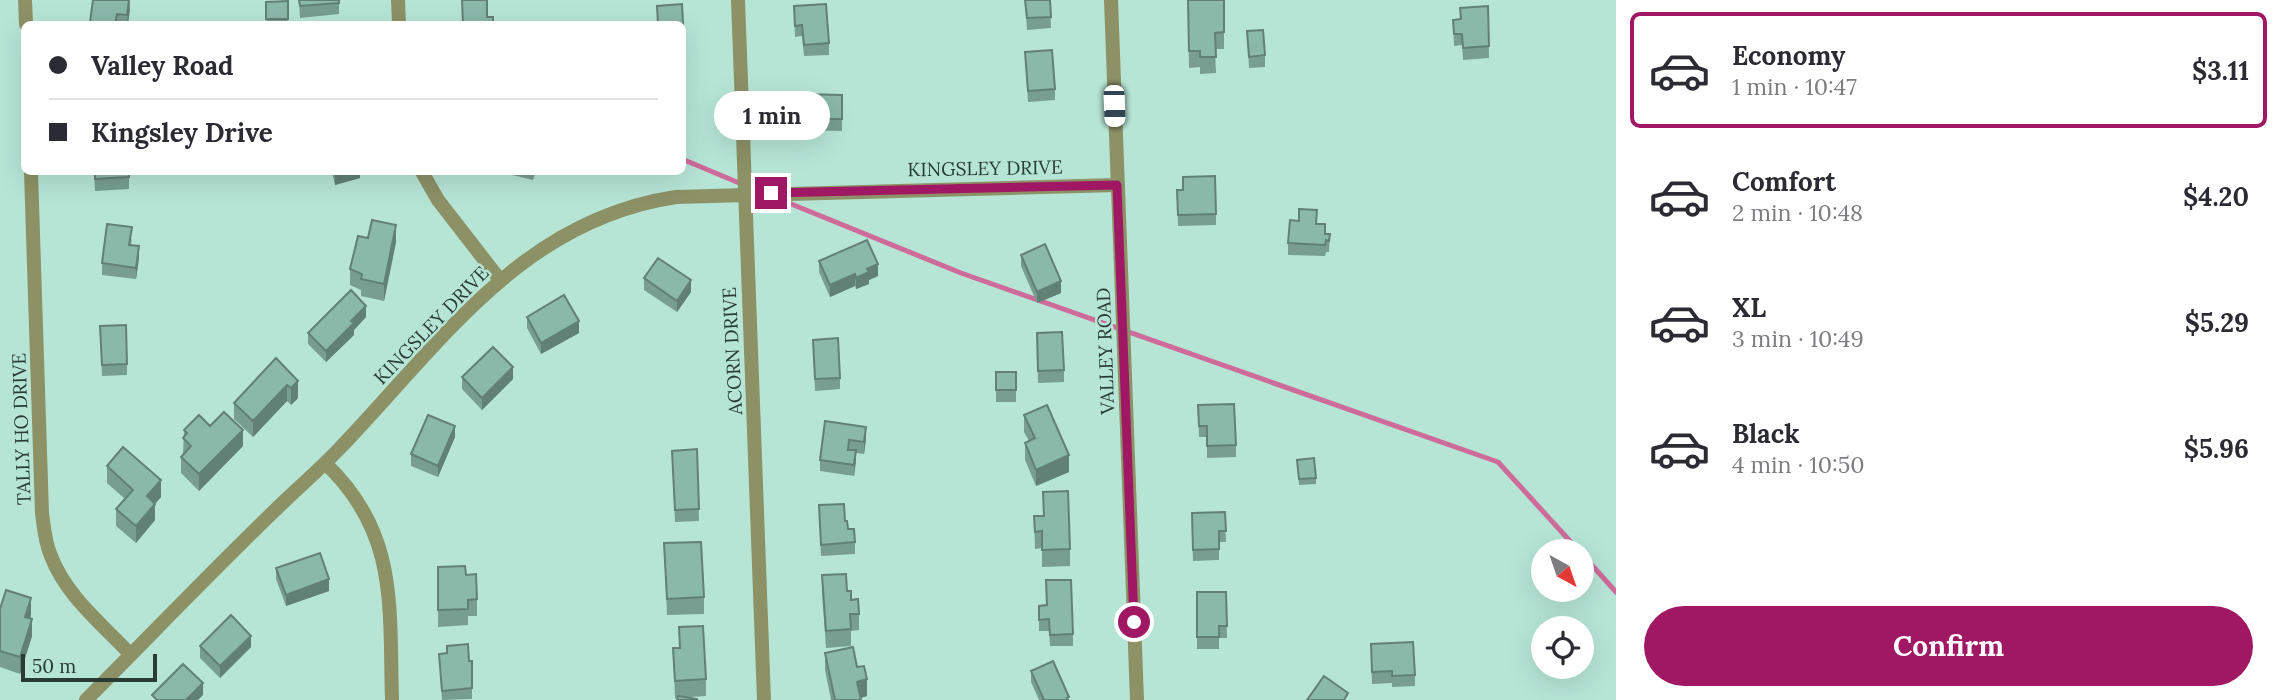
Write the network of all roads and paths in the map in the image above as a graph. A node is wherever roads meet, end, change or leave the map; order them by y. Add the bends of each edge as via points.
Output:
1 (25, 0) edge
2 (398, 0) edge
3 (738, 0) edge
4 (1111, 0) edge
5 (26, 21) edge
6 (400, 21) edge
7 (31, 175) edge
8 (424, 175) edge
9 (1117, 185) junction
10 (747, 194) junction
11 (500, 280) junction
12 (325, 463) junction
13 (131, 655) junction
14 (86, 700) edge
15 (392, 700) edge
16 (764, 700) edge
17 (1137, 700) edge

1 - 5 street
2 - 6 street
3 - 10 street, ACORN DRIVE
4 - 9 street, VALLEY ROAD
7 - 13 street, TALLY HO DRIVE via 46,542 61,577 78,600
8 - 11 street
9 - 10 street, KINGSLEY DRIVE
9 - 17 street, VALLEY ROAD
10 - 11 street, KINGSLEY DRIVE via 676,197 625,208 556,239
10 - 16 street, ACORN DRIVE
11 - 12 street, KINGSLEY DRIVE
12 - 13 street, KINGSLEY DRIVE
12 - 15 street via 361,504 382,556 389,600
13 - 14 street, KINGSLEY DRIVE

